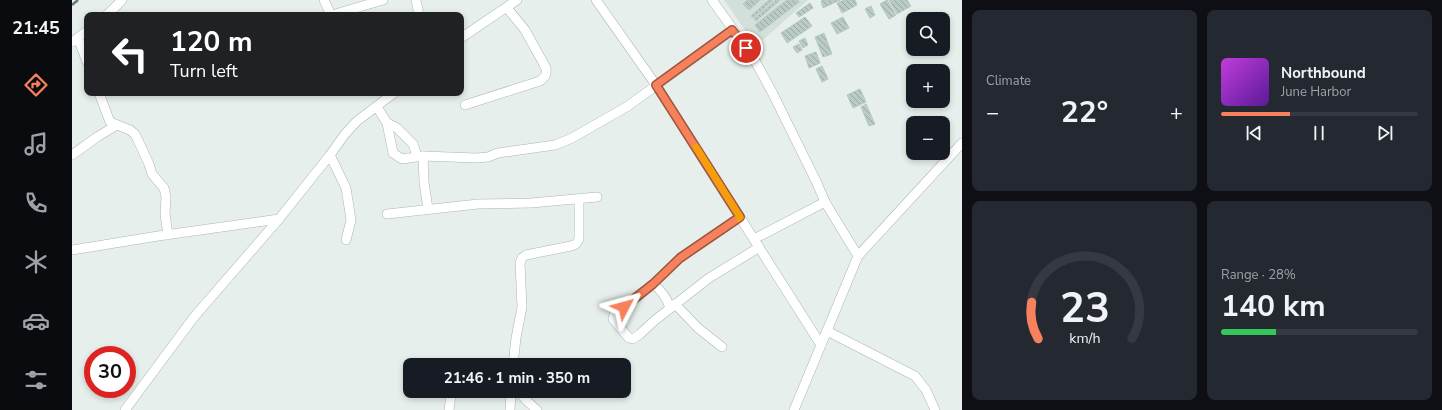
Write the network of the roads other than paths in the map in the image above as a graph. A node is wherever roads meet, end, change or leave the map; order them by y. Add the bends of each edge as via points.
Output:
1 (122, 0) edge
2 (324, 0) edge
3 (383, 0) edge
4 (416, 0) edge
5 (517, 0) edge
6 (596, 0) edge
7 (712, 0) edge
8 (507, 8) junction
9 (110, 12) edge
10 (330, 12) edge
11 (341, 12) edge
12 (418, 12) edge
13 (732, 30) junction
14 (84, 33) edge
15 (464, 36) edge
16 (75, 40) edge
17 (84, 56) edge
18 (656, 85) junction
19 (100, 96) edge
20 (390, 96) edge
21 (465, 105) dead end
22 (377, 107) junction
23 (387, 123) junction
24 (117, 125) junction
25 (962, 143) edge
26 (72, 155) edge
27 (330, 155) junction
28 (420, 156) junction
29 (597, 197) dead end
30 (579, 198) junction
31 (825, 202) junction
32 (428, 209) junction
33 (387, 214) dead end
34 (740, 217) junction
35 (278, 219) junction
36 (168, 235) junction
37 (754, 239) junction
38 (346, 240) dead end
39 (758, 248) junction
40 (72, 250) edge
41 (858, 256) junction
42 (653, 284) junction
43 (673, 306) junction
44 (827, 331) junction
45 (821, 345) junction
46 (722, 347) dead end
47 (513, 358) edge
48 (451, 398) edge
49 (511, 398) edge
50 (524, 398) edge
51 (125, 410) edge
52 (449, 410) edge
53 (510, 410) edge
54 (537, 410) edge
55 (794, 410) edge
56 (935, 410) edge

1 - 9 street
2 - 10 street
3 - 11 street
4 - 12 street
5 - 8 street
6 - 18 street
7 - 13 street
8 - 15 street
8 - 21 street via 525,30 547,73 540,80
13 - 18 street
13 - 31 street via 753,57
14 - 16 street
16 - 17 street
18 - 28 street via 608,119 556,145 476,158
18 - 34 street
19 - 24 street via 110,122
20 - 22 street
22 - 23 street
22 - 27 street via 357,121
23 - 28 street via 397,128 413,144
23 - 28 street via 393,153 402,159
24 - 26 street
24 - 36 street via 134,134 152,174 164,188
25 - 41 street
27 - 35 street
27 - 38 street via 346,188 351,220
28 - 32 street
29 - 30 street
30 - 32 street
30 - 47 street via 579,239 576,244 522,258 522,308
31 - 37 street
31 - 41 street
32 - 33 street
34 - 37 street
34 - 42 street via 680,258
35 - 36 street
35 - 51 street via 194,317
36 - 40 street
37 - 39 street
39 - 43 street via 709,278
39 - 45 street
41 - 44 street
42 - 43 street
42 - 43 street via 614,315 613,319 629,338 633,339 640,334
43 - 46 street
44 - 45 street
44 - 56 street via 915,376 926,390
45 - 55 street
48 - 52 street
49 - 53 street
50 - 54 street

